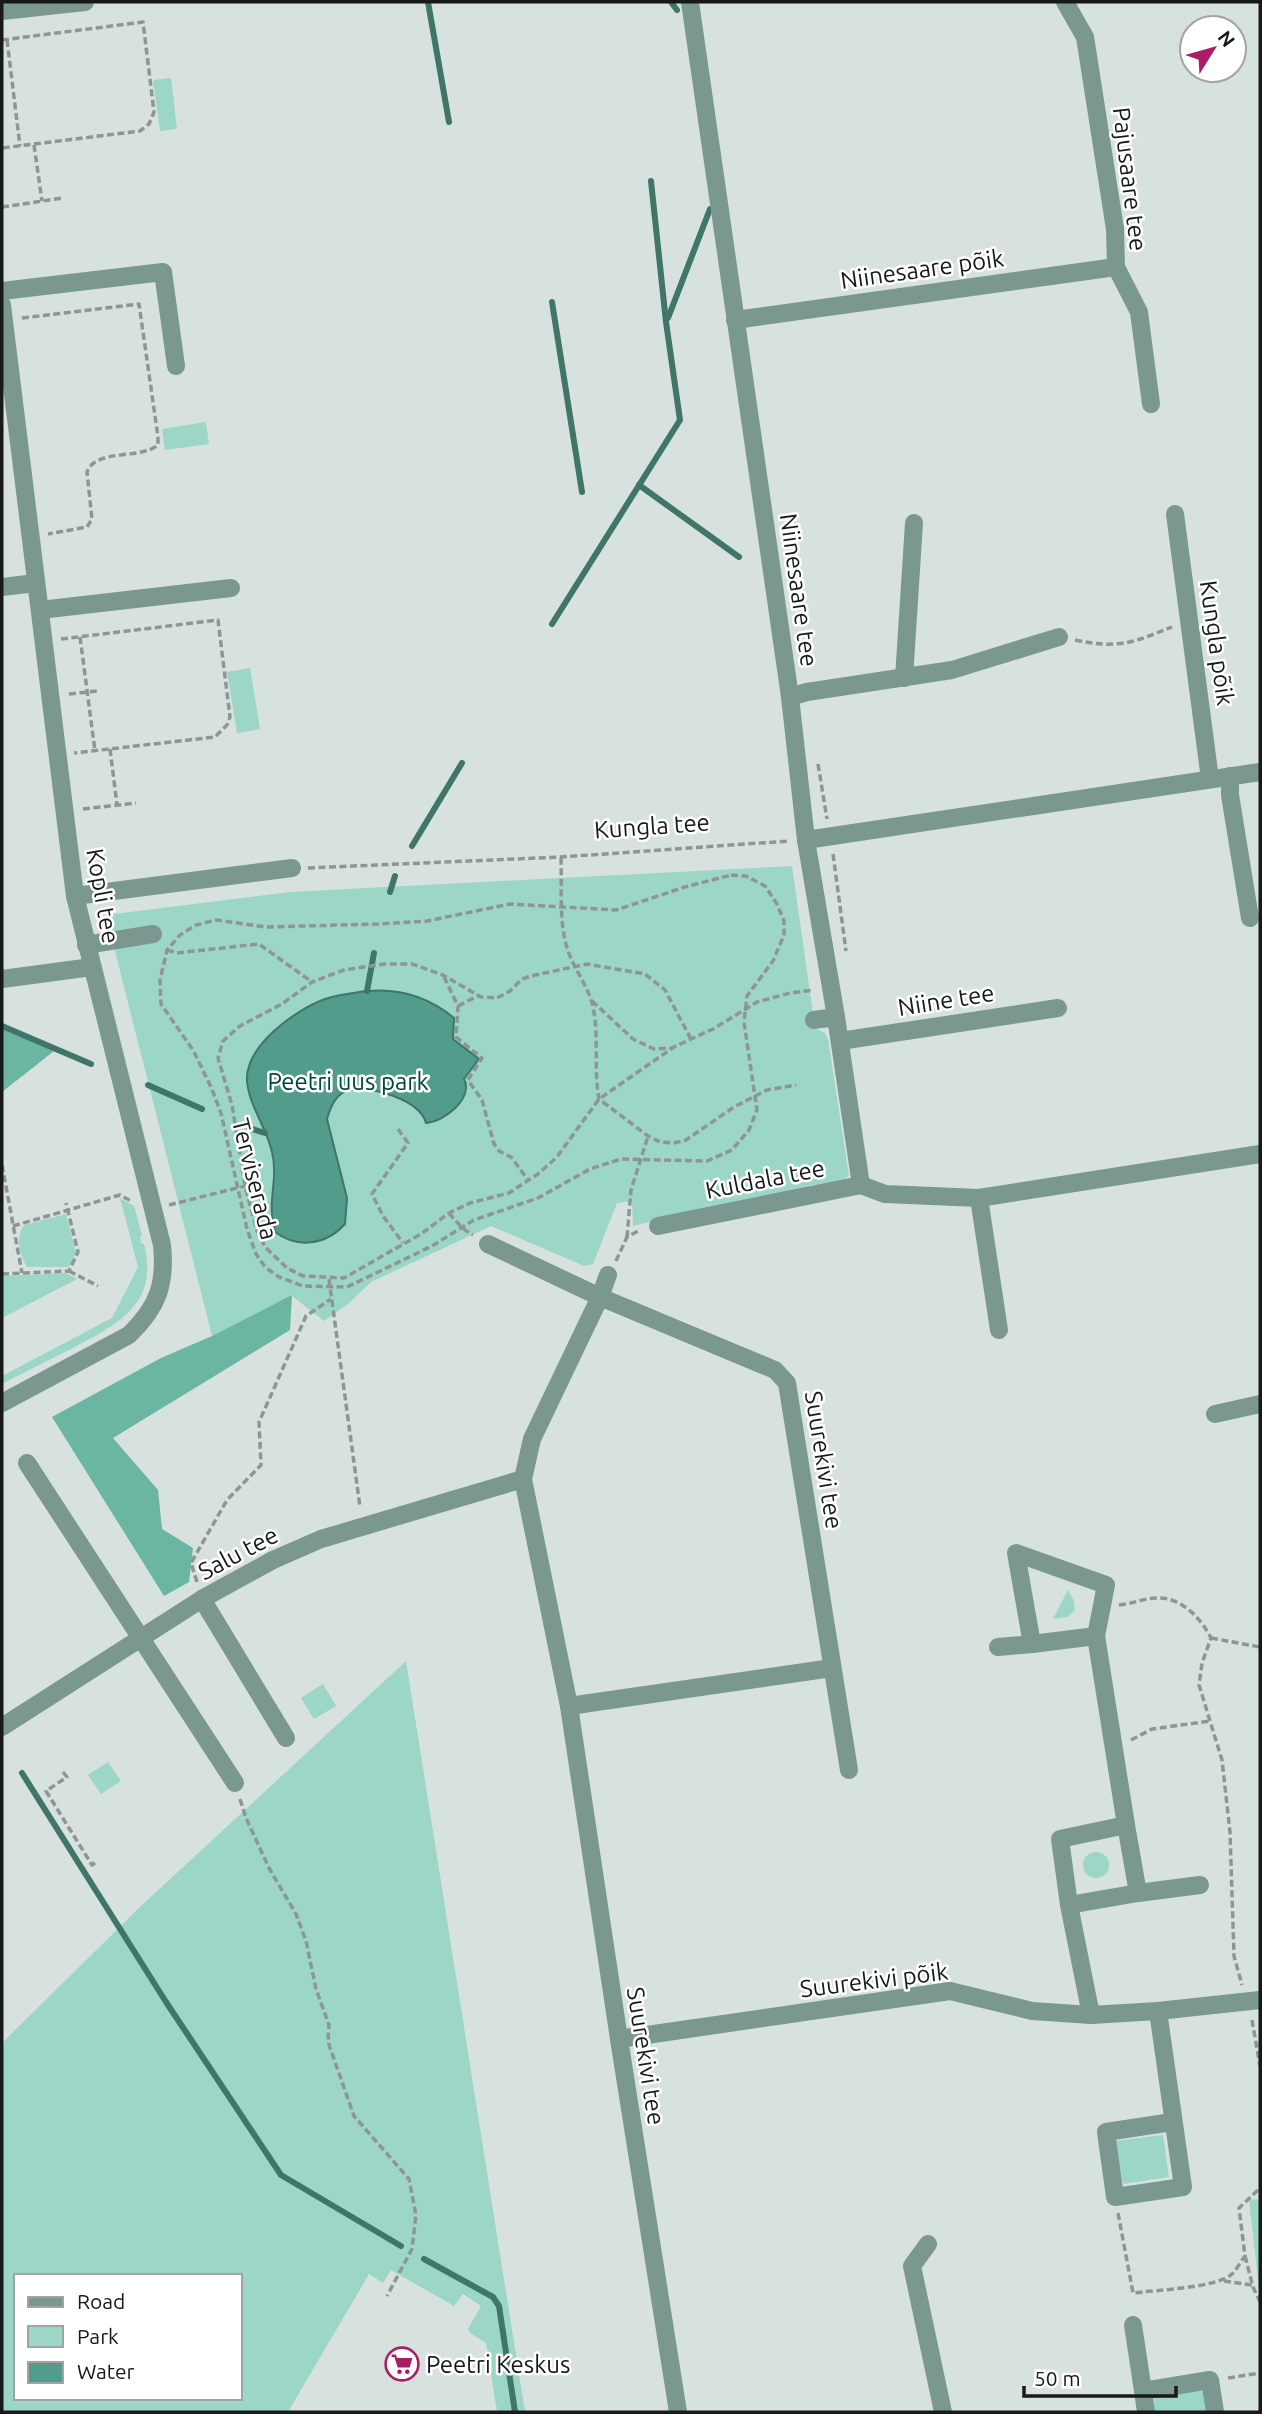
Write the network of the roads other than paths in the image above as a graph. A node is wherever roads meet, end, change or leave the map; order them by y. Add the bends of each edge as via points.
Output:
1 (85, 2) edge
2 (690, 2) edge
3 (1065, 2) edge
4 (2, 11) edge
5 (1116, 267) junction
6 (2, 291) edge
7 (2, 305) edge
8 (735, 320) junction
9 (176, 366) dead end
10 (1151, 404) dead end
11 (1175, 514) dead end
12 (914, 523) dead end
13 (36, 583) junction
14 (2, 587) edge
15 (230, 588) dead end
16 (40, 610) junction
17 (1059, 637) road end
18 (904, 678) junction
19 (790, 697) junction
20 (1260, 772) edge
21 (1230, 776) junction
22 (1210, 779) junction
23 (806, 841) junction
24 (292, 868) road end
25 (75, 896) junction
26 (1250, 918) dead end
27 (156, 939) road end
28 (86, 945) junction
29 (92, 967) junction
30 (2, 979) edge
31 (1058, 1008) dead end
32 (836, 1017) junction
33 (814, 1020) dead end
34 (840, 1041) junction
35 (1260, 1154) edge
36 (861, 1185) junction
37 (979, 1198) junction
38 (658, 1226) road end
39 (488, 1244) road end
40 (608, 1275) road end
41 (600, 1297) junction
42 (999, 1330) dead end
43 (2, 1403) edge
44 (1260, 1404) edge
45 (1215, 1414) dead end
46 (27, 1463) dead end
47 (523, 1479) junction
48 (202, 1599) junction
49 (1097, 1636) junction
50 (141, 1638) junction
51 (1032, 1644) junction
52 (998, 1647) dead end
53 (832, 1668) junction
54 (569, 1706) junction
55 (2, 1727) edge
56 (286, 1738) dead end
57 (849, 1770) dead end
58 (235, 1783) road end
59 (1126, 1825) junction
60 (1200, 1885) dead end
61 (1138, 1893) junction
62 (1069, 1905) junction
63 (1254, 2001) edge
64 (1158, 2011) junction
65 (1091, 2015) junction
66 (619, 2039) junction
67 (1172, 2122) junction
68 (928, 2244) dead end
69 (1133, 2325) dead end
70 (1143, 2390) junction
71 (678, 2412) edge
72 (943, 2412) edge
73 (1146, 2412) edge
74 (1215, 2412) edge

1 - 4 street
2 - 8 street, Niinesaare tee
3 - 5 street, Pajusaare tee via 1086,37 1115,229
5 - 8 street, Niinesaare põik
5 - 10 street, Pajusaare tee via 1139,312
6 - 9 street via 163,272
7 - 13 street, Kopli tee
8 - 19 street, Niinesaare tee
11 - 22 street, Kungla põik
12 - 18 street
13 - 14 street
13 - 16 street, Kopli tee
15 - 16 street
16 - 25 street, Kopli tee
17 - 18 street via 952,670
18 - 19 street
19 - 23 street, Niinesaare tee
20 - 21 street
21 - 22 street
21 - 26 street
22 - 23 street
23 - 32 street, Niinesaare tee
24 - 25 street
25 - 28 street, Kopli tee
27 - 28 street
28 - 29 street, Kopli tee
29 - 30 street
29 - 43 street, Kopli tee via 145,1207 162,1245 163,1281 158,1296 129,1335
31 - 34 street, Niine tee
32 - 33 street
32 - 34 street, Niinesaare tee
34 - 36 street, Niinesaare tee
35 - 37 street, Kuldala tee
36 - 37 street, Kuldala tee via 885,1194
36 - 38 street, Kuldala tee
37 - 42 street
39 - 41 street, Suurekivi tee
40 - 41 street
41 - 47 street, Suurekivi tee via 532,1439
41 - 53 street, Suurekivi tee via 775,1370 787,1383
44 - 45 street
46 - 50 street
47 - 48 street, Salu tee via 321,1539
47 - 54 street, Suurekivi tee
48 - 50 street, Salu tee
48 - 56 street
49 - 51 street
49 - 51 street via 1106,1585 1016,1553
49 - 59 street
50 - 55 street, Salu tee
50 - 58 street
51 - 52 street
53 - 54 street
53 - 57 street, Suurekivi tee
54 - 66 street, Suurekivi tee
59 - 61 street
59 - 62 street via 1060,1839
60 - 61 street
61 - 62 street
62 - 65 street
63 - 64 street, Suurekivi põik
64 - 65 street, Suurekivi põik
64 - 67 street
65 - 66 street, Suurekivi põik via 1032,2011 950,1991
66 - 71 street, Suurekivi tee
67 - 67 street via 1183,2187 1115,2197 1105,2132
68 - 72 street via 912,2266
69 - 70 street
70 - 73 street
70 - 74 street via 1210,2380

